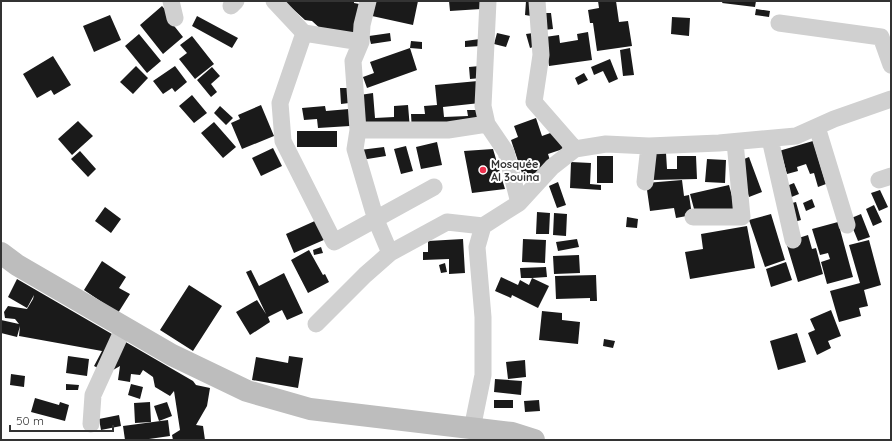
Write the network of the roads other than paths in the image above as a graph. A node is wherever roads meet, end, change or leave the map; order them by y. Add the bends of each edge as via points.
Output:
1 (171, 1) edge
2 (274, 1) edge
3 (368, 1) edge
4 (488, 1) edge
5 (537, 1) edge
6 (175, 18) dead end
7 (779, 23) dead end
8 (304, 33) junction
9 (361, 42) junction
10 (891, 65) edge
11 (891, 99) edge
12 (487, 124) junction
13 (817, 127) junction
14 (358, 130) junction
15 (770, 139) junction
16 (735, 142) junction
17 (649, 146) junction
18 (575, 149) junction
19 (645, 182) dead end
20 (434, 187) dead end
21 (518, 203) junction
22 (693, 217) dead end
23 (376, 220) junction
24 (847, 225) dead end
25 (483, 226) junction
26 (793, 240) dead end
27 (1, 253) edge
28 (390, 253) junction
29 (316, 324) dead end
30 (124, 327) junction
31 (91, 424) dead end
32 (472, 429) junction
33 (534, 440) edge

1 - 6 street
2 - 8 street
3 - 9 street
4 - 12 street via 483,106
5 - 18 street via 541,55 534,102
7 - 10 street via 881,38
8 - 9 street
8 - 23 street via 280,102 283,141 334,242
9 - 14 street via 353,61
11 - 13 street
12 - 14 street via 448,130
12 - 21 street via 506,152
13 - 15 street via 796,136
13 - 24 street
14 - 23 street via 354,149
15 - 16 street
15 - 26 street
16 - 17 street
16 - 22 street via 742,217
17 - 18 street via 606,144
17 - 19 street
18 - 21 street via 552,167
20 - 23 street
21 - 25 street
23 - 28 street
25 - 28 street via 447,222
25 - 32 street via 477,247 483,317 483,375
27 - 30 main road via 16,265
28 - 29 street
30 - 31 street via 94,394
30 - 32 main road via 172,355 254,393 310,409
32 - 33 main road via 512,433

